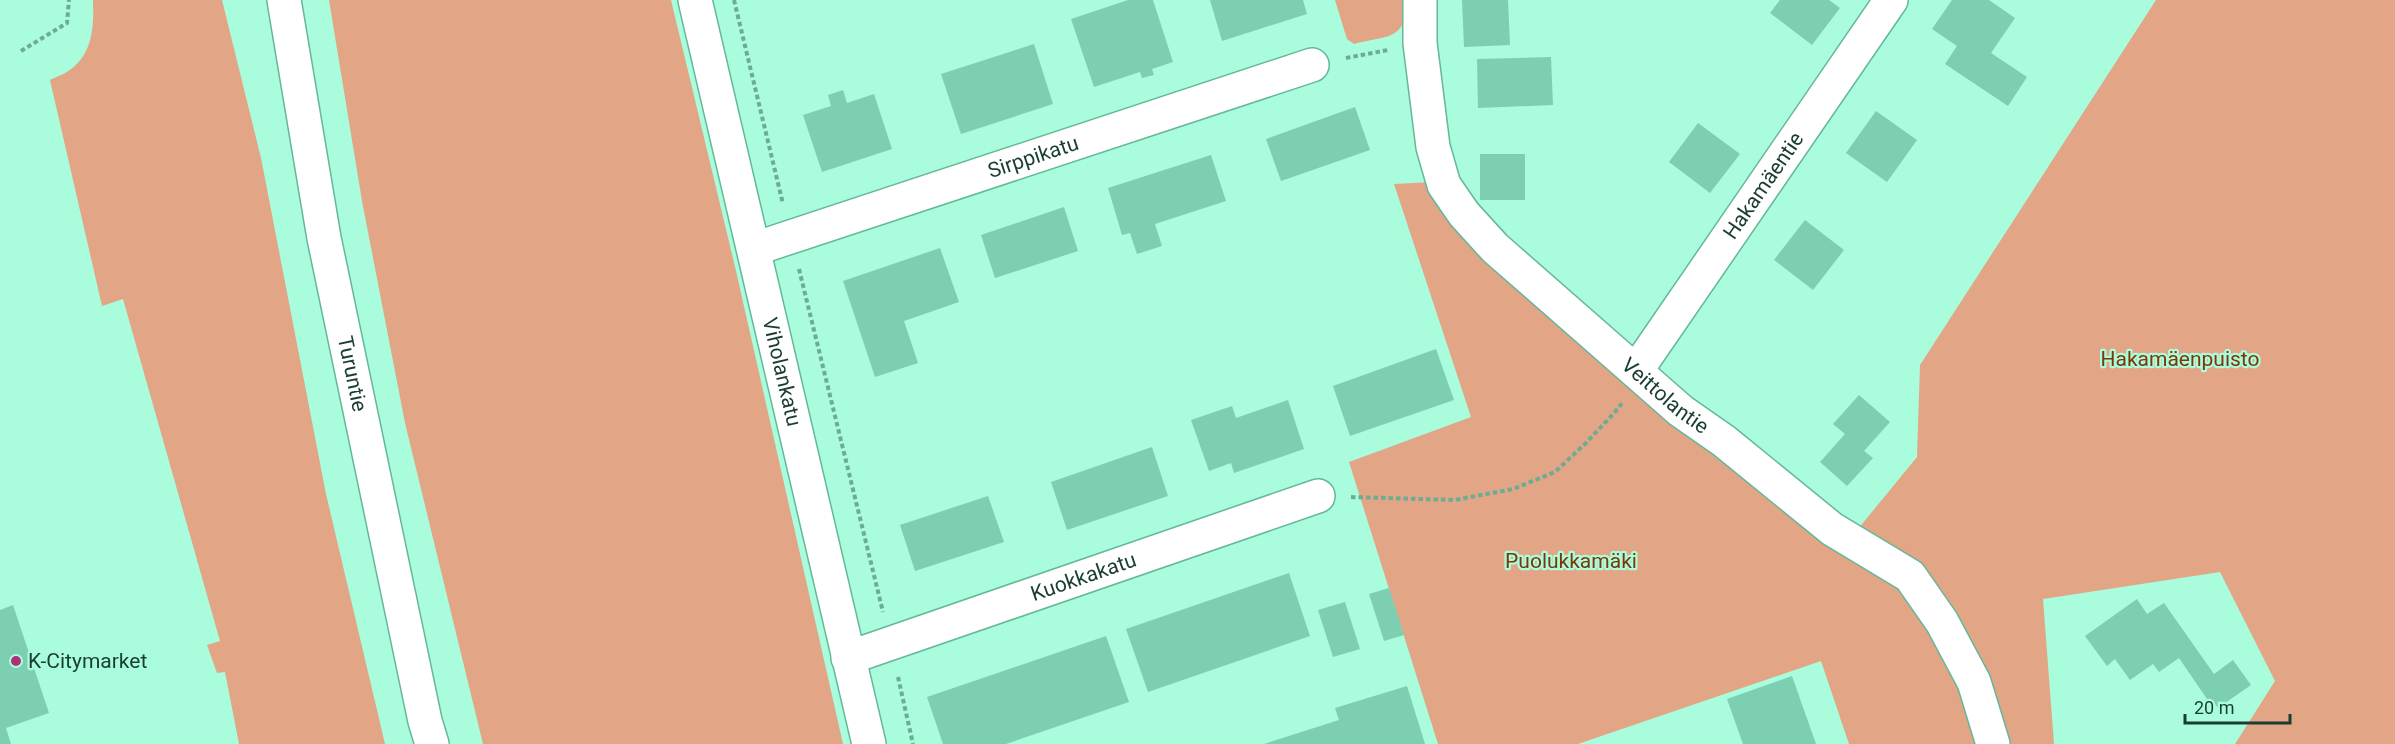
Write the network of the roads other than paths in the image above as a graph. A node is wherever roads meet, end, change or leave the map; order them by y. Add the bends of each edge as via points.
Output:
1 (284, 0) edge
2 (695, 0) edge
3 (1420, 0) edge
4 (1891, 0) edge
5 (1312, 65) road end
6 (754, 249) junction
7 (1638, 372) junction
8 (1318, 496) road end
9 (848, 658) junction
10 (432, 744) edge
11 (868, 744) edge
12 (1993, 744) edge

1 - 10 main road, Turuntie via 324,238
2 - 6 main road, Viholankatu
3 - 7 main road, Veittolantie via 1420,43 1433,147 1444,185 1495,248
4 - 7 main road, Hakamäentie
5 - 6 main road, Sirppikatu
6 - 9 main road, Viholankatu
7 - 12 main road, Veittolantie via 1681,411 1832,529 1910,576 1942,622 1974,682
8 - 9 main road, Kuokkakatu
9 - 11 main road, Viholankatu

